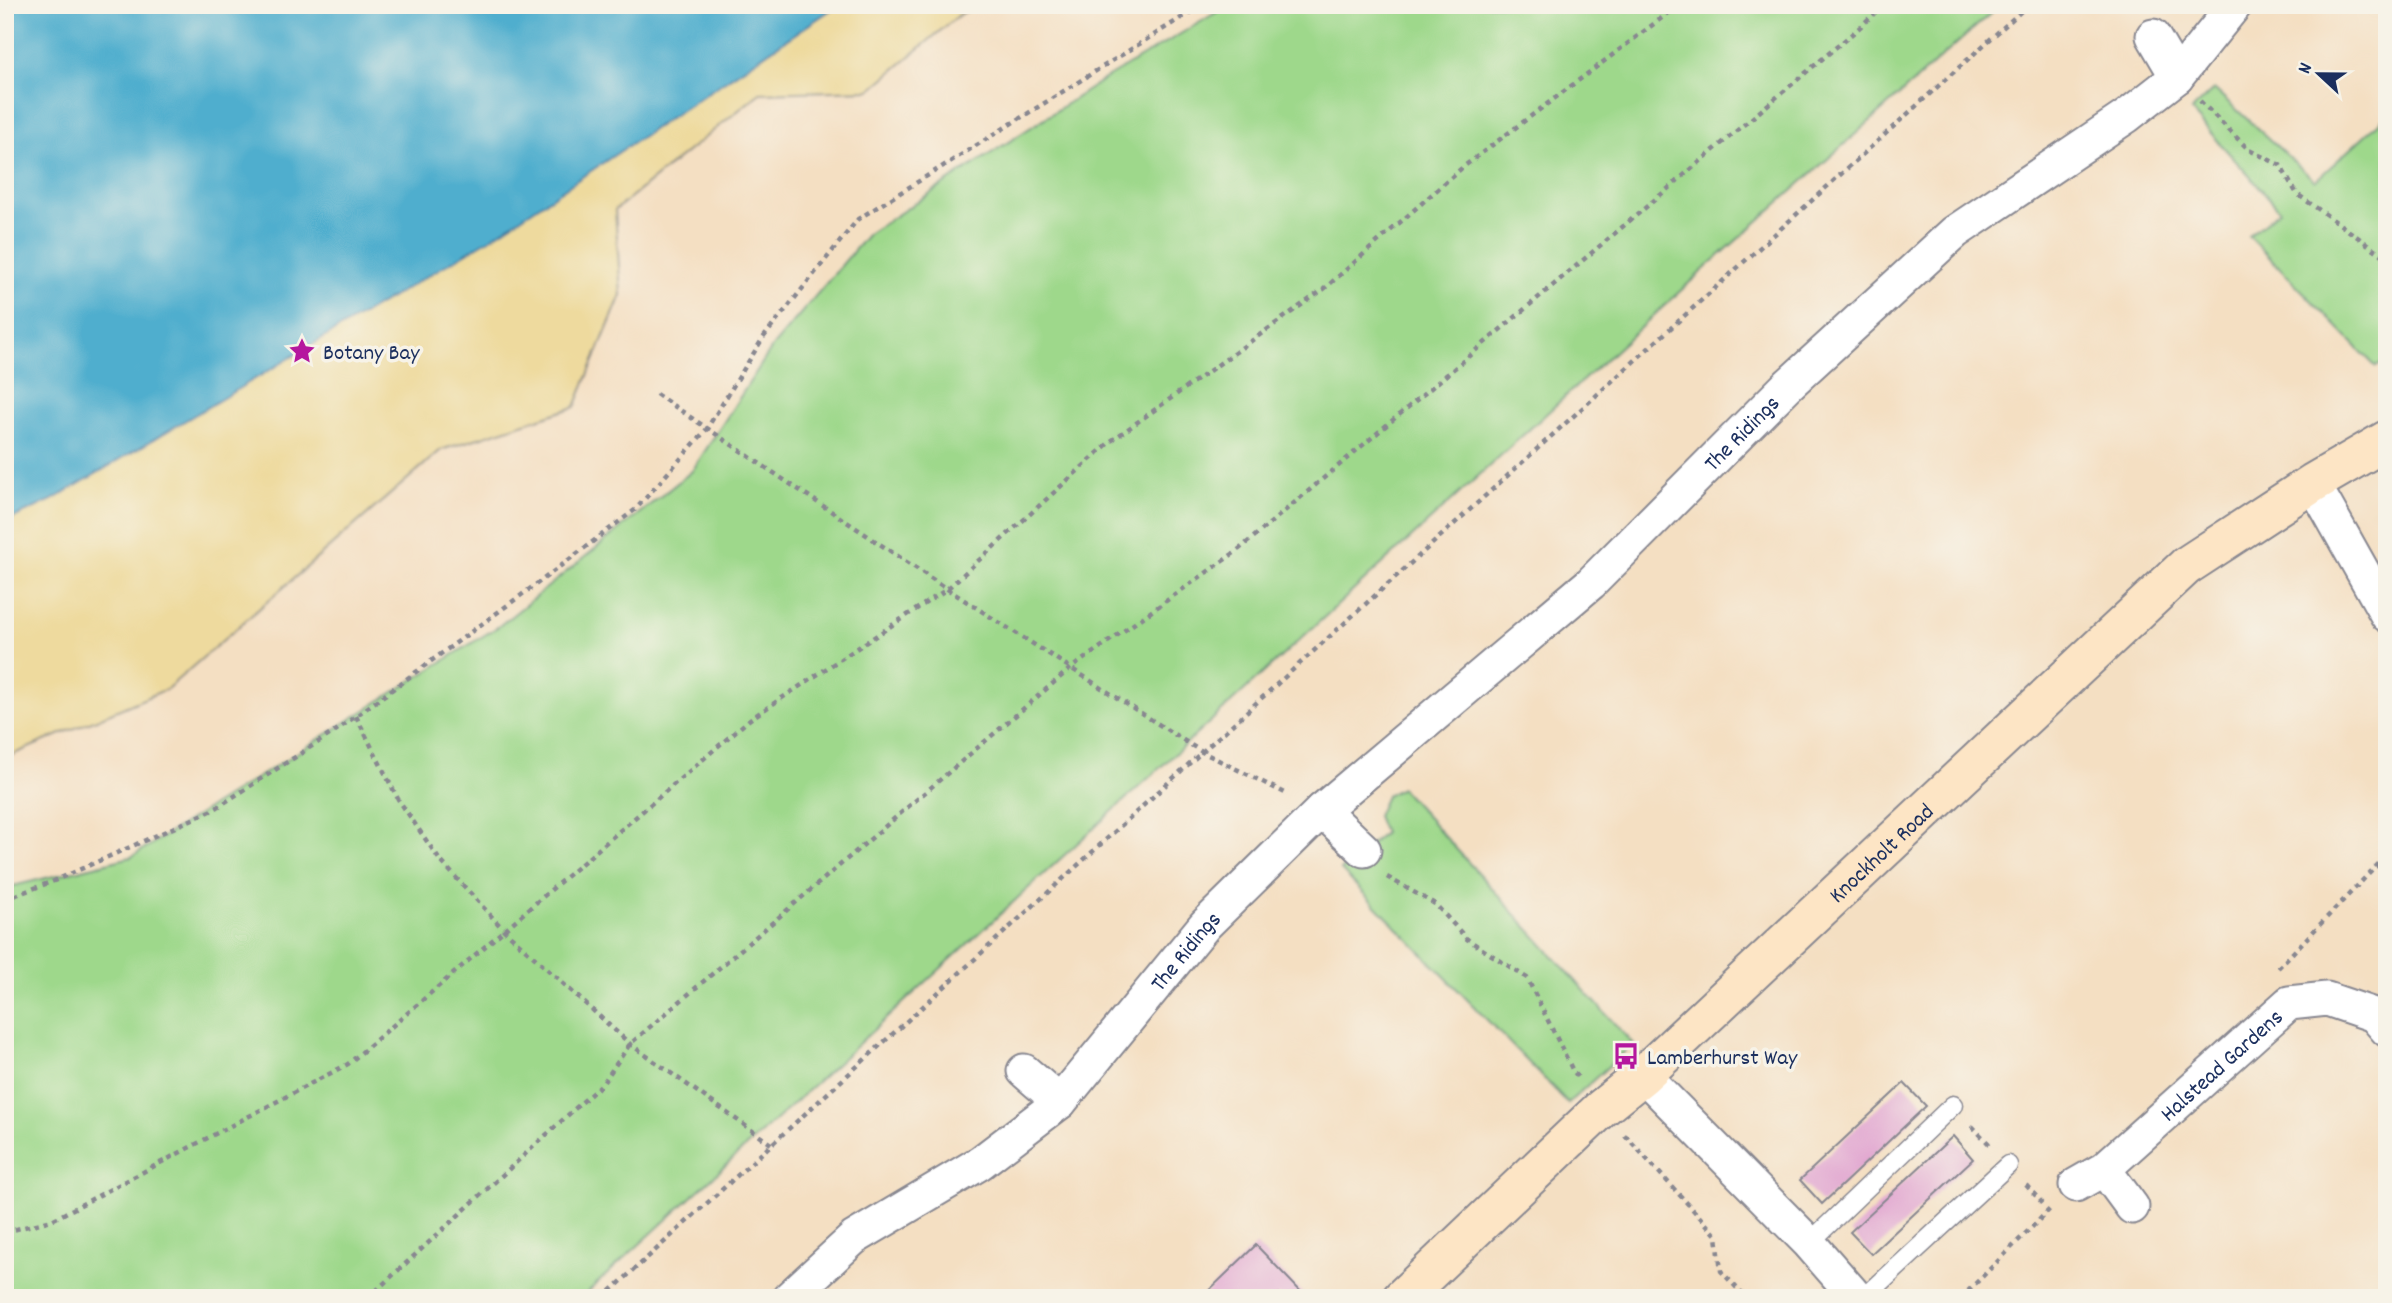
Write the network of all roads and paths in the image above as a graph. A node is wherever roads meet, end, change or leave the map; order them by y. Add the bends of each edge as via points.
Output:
1 (1202, 5) edge
2 (1679, 5) edge
3 (1883, 5) edge
4 (2028, 5) edge
5 (2235, 5) edge
6 (2153, 36) dead end
7 (2177, 77) junction
8 (2387, 258) edge
9 (656, 394) dead end
10 (706, 430) junction
11 (2387, 440) edge
12 (2313, 483) junction
13 (947, 589) junction
14 (2387, 615) edge
15 (1071, 668) junction
16 (356, 716) junction
17 (1202, 752) junction
18 (1322, 810) junction
19 (1364, 850) joint
20 (2387, 855) edge
21 (5, 899) edge
22 (504, 930) junction
23 (2289, 1003) junction
24 (2387, 1030) edge
25 (630, 1044) junction
26 (1024, 1071) dead end
27 (1643, 1075) junction
28 (1060, 1102) junction
29 (1954, 1105) dead end
30 (1601, 1109) junction
31 (771, 1144) junction
32 (2008, 1165) dead end
33 (2104, 1169) junction
34 (2076, 1185) joint
35 (2132, 1207) dead end
36 (5, 1232) edge
37 (1808, 1243) junction
38 (368, 1298) edge
39 (603, 1298) edge
40 (789, 1298) edge
41 (1402, 1298) edge
42 (1745, 1298) edge
43 (1857, 1298) edge
44 (1864, 1298) edge
45 (1961, 1298) edge

1 - 10 path via 858,219 763,338
2 - 13 path via 1463,167 1324,289 1111,441
3 - 15 path via 1237,551
4 - 17 path
5 - 7 street, The Ridings
6 - 7 street
7 - 8 path via 2249,150 2280,165 2297,194
7 - 18 street, The Ridings via 1955,232 1788,385 1591,583
9 - 10 path
10 - 13 path
10 - 16 path via 636,509
11 - 12 street, Knockholt Road
12 - 14 street
12 - 27 street, Knockholt Road via 2186,566
13 - 15 path
13 - 22 path via 750,719
15 - 17 path
15 - 25 path
16 - 21 path via 213,810
16 - 22 path via 398,799 439,859
17 - 18 path
17 - 31 path
18 - 19 street
18 - 28 street, The Ridings via 1205,925
19 - 30 path via 1377,871 1434,904 1466,939 1527,978 1572,1069
20 - 23 path via 2272,974
22 - 25 path
22 - 36 path via 348,1064 52,1220
23 - 24 street, Halstead Gardens via 2327,999 2374,1015
23 - 33 street, Halstead Gardens
25 - 31 path
25 - 38 path via 603,1083
26 - 28 street
27 - 30 street, Knockholt Road
27 - 37 street
28 - 40 street, The Ridings via 980,1163 854,1238
29 - 37 lane
30 - 41 street, Knockholt Road
30 - 42 path via 1717,1236 1721,1271
31 - 39 path
32 - 44 lane
33 - 34 street, Halstead Gardens
33 - 35 street
34 - 45 path
37 - 43 street

